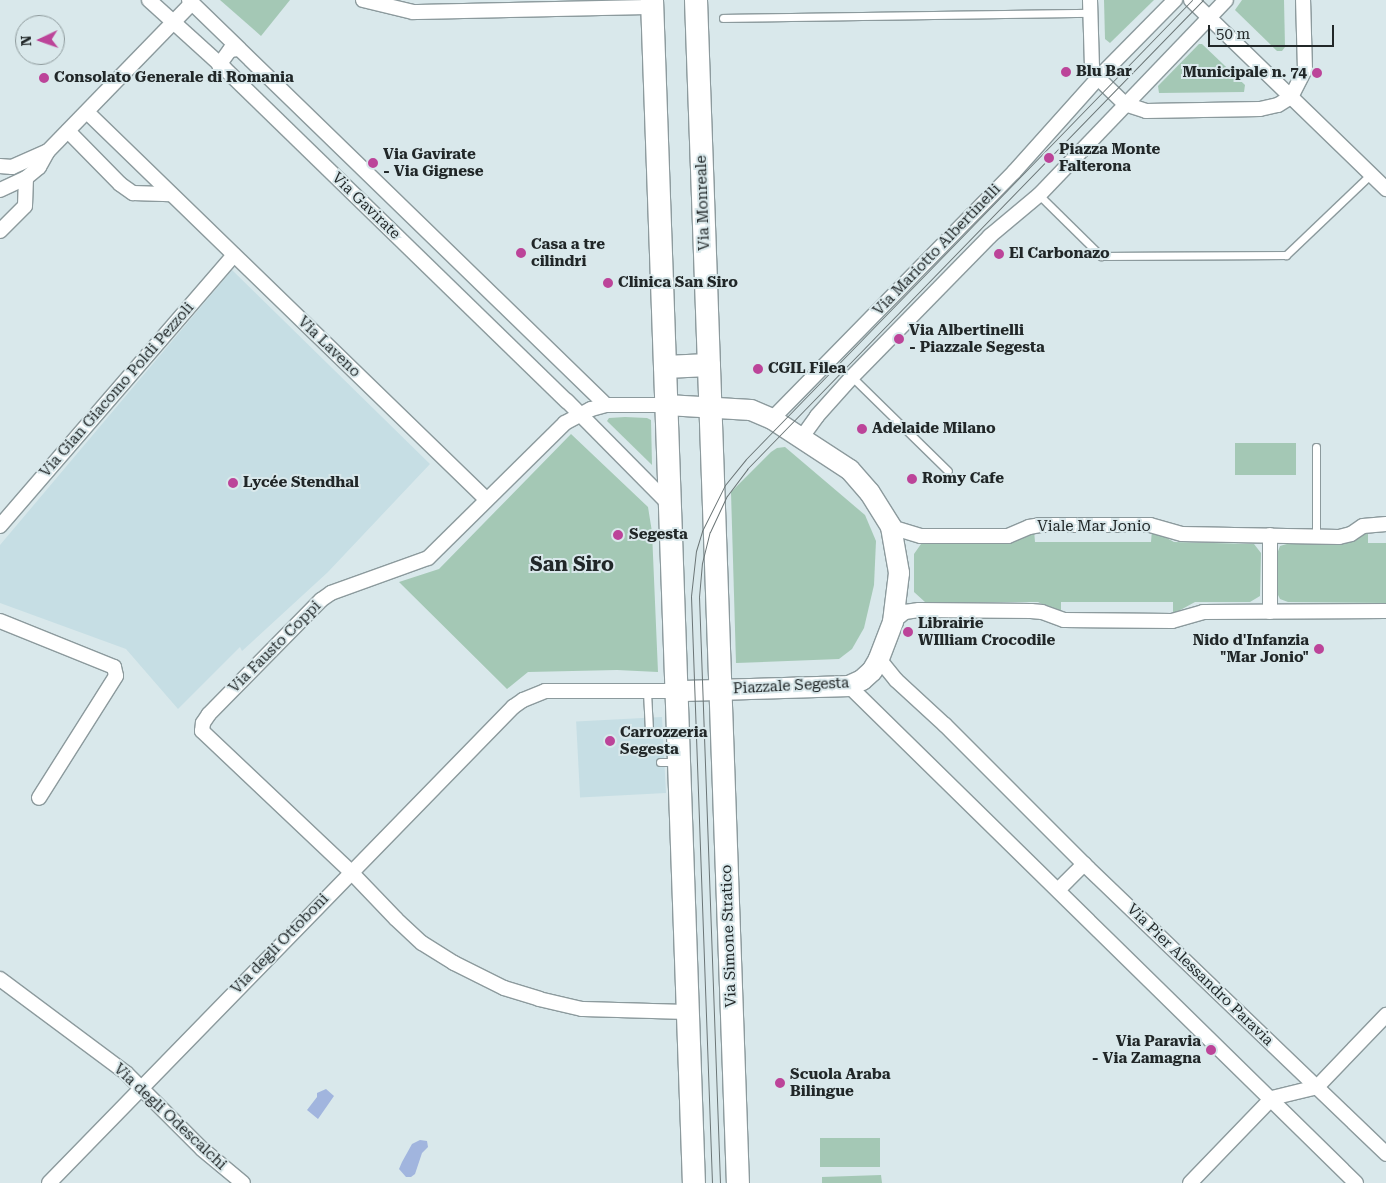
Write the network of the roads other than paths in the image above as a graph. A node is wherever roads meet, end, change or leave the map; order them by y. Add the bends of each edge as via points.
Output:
1 (149, 0) edge
2 (362, 0) edge
3 (696, 0) edge
4 (1174, 0) edge
5 (1191, 0) edge
6 (1226, 0) edge
7 (1303, 0) edge
8 (190, 1) edge
9 (387, 2) edge
10 (652, 4) edge
11 (1090, 6) edge
12 (1209, 17) junction
13 (723, 18) dead end
14 (174, 22) junction
15 (238, 49) junction
16 (219, 65) junction
17 (1098, 78) junction
18 (1291, 96) junction
19 (1125, 104) junction
20 (86, 112) junction
21 (68, 131) junction
22 (48, 150) junction
23 (0, 166) edge
24 (1371, 174) junction
25 (26, 178) junction
26 (4, 186) edge
27 (1386, 189) edge
28 (171, 194) junction
29 (1038, 195) junction
30 (0, 231) edge
31 (234, 255) junction
32 (709, 365) junction
33 (665, 367) junction
34 (852, 377) junction
35 (606, 405) junction
36 (667, 405) junction
37 (710, 406) junction
38 (579, 414) junction
39 (772, 419) junction
40 (802, 438) junction
41 (1316, 447) dead end
42 (948, 471) dead end
43 (486, 499) junction
44 (670, 505) junction
45 (1386, 524) edge
46 (0, 526) edge
47 (891, 527) junction
48 (1270, 535) junction
49 (1316, 536) junction
50 (1386, 611) edge
51 (1270, 612) junction
52 (0, 621) edge
53 (893, 622) junction
54 (879, 658) junction
55 (849, 686) junction
56 (720, 690) junction
57 (676, 691) junction
58 (647, 692) junction
59 (513, 707) joint
60 (649, 729) dead end
61 (39, 798) dead end
62 (1084, 864) junction
63 (351, 872) junction
64 (1058, 890) junction
65 (0, 979) edge
66 (688, 1012) junction
67 (1386, 1015) edge
68 (1316, 1087) junction
69 (140, 1088) junction
70 (1272, 1098) junction
71 (1386, 1154) edge
72 (49, 1183) edge
73 (243, 1183) edge
74 (694, 1183) edge
75 (738, 1183) edge
76 (1190, 1183) edge
77 (1356, 1183) edge

1 - 14 street, Via Gavirate
2 - 9 street via 378,5
3 - 32 main road, Via Monreale
4 - 17 street
5 - 12 street
6 - 12 street
7 - 18 street via 1305,70
8 - 14 street
8 - 15 street, Via Gavirate
9 - 10 street via 413,12
10 - 33 main road
11 - 13 lane
11 - 17 street via 1090,60
12 - 18 street
12 - 19 street
14 - 16 street, Via Gavirate
14 - 20 street
15 - 16 street via 230,50
15 - 35 street, Via Gavirate
16 - 38 street, Via Gavirate
17 - 19 street
17 - 39 street, Via Mariotto Albertinelli via 1014,172
18 - 19 street via 1278,105 1260,109 1146,111
18 - 24 street
19 - 29 street, Via Mariotto Albertinelli
20 - 21 street
20 - 28 street, Via Laveno
21 - 22 street
21 - 28 street via 133,193
22 - 23 street via 12,167
22 - 25 street via 39,167
24 - 27 street
24 - 29 lane via 1286,255 1100,256
25 - 26 street
25 - 30 street via 25,206
28 - 31 street, Via Laveno
29 - 34 street, Via Mariotto Albertinelli via 990,236
31 - 43 street, Via Laveno
31 - 46 street, Via Gian Giacomo Poldi Pezzoli
32 - 33 main road
32 - 37 main road, Via Monreale
33 - 36 main road
34 - 40 street, Via Mariotto Albertinelli
34 - 42 lane
35 - 36 street, Piazzale Segesta
35 - 38 street, Piazzale Segesta
36 - 37 street, Piazzale Segesta
36 - 44 main road
37 - 39 street, Piazzale Segesta via 751,410
37 - 56 main road, Piazzale Segesta
38 - 43 street, Piazzale Segesta via 552,434
38 - 44 street
39 - 40 street, Piazzale Segesta
40 - 47 street, Piazzale Segesta via 850,470 870,493
41 - 49 lane
43 - 63 street, Via Fausto Coppi via 428,558 331,593 321,600 203,723 202,731
44 - 57 main road
45 - 49 street, Viale Mar Jonio via 1363,526 1339,537
47 - 48 street, Viale Mar Jonio via 921,536 1008,536 1040,525 1150,524 1182,534
47 - 53 street, Piazzale Segesta via 898,573
48 - 49 street, Viale Mar Jonio
48 - 51 street
50 - 51 street
51 - 53 street via 1203,612 1172,621 1064,620 1031,611 919,610 905,612
52 - 61 street via 114,667 116,676
53 - 54 street, Piazzale Segesta
54 - 55 street, Piazzale Segesta via 872,671
54 - 62 street, Via Pier Alessandro Paravia via 896,680 945,724
55 - 56 street, Piazzale Segesta
55 - 64 street
56 - 57 street, Piazzale Segesta
56 - 75 main road, Via Simone Stratico
57 - 58 street, Piazzale Segesta
57 - 66 main road via 670,762
58 - 59 street, Piazzale Segesta via 545,691
58 - 60 lane
59 - 63 street, Via degli Ottoboni
62 - 64 street
62 - 68 street, Via Pier Alessandro Paravia
63 - 66 street via 422,942 454,964 504,988 582,1009
63 - 69 street, Via degli Ottoboni
64 - 70 street
65 - 69 street, Via degli Odescalchi via 126,1073
66 - 74 main road
67 - 68 street
68 - 70 street
68 - 71 street, Via Pier Alessandro Paravia
69 - 72 street, Via degli Ottoboni
69 - 73 street, Via degli Odescalchi via 202,1149
70 - 76 street
70 - 77 street

